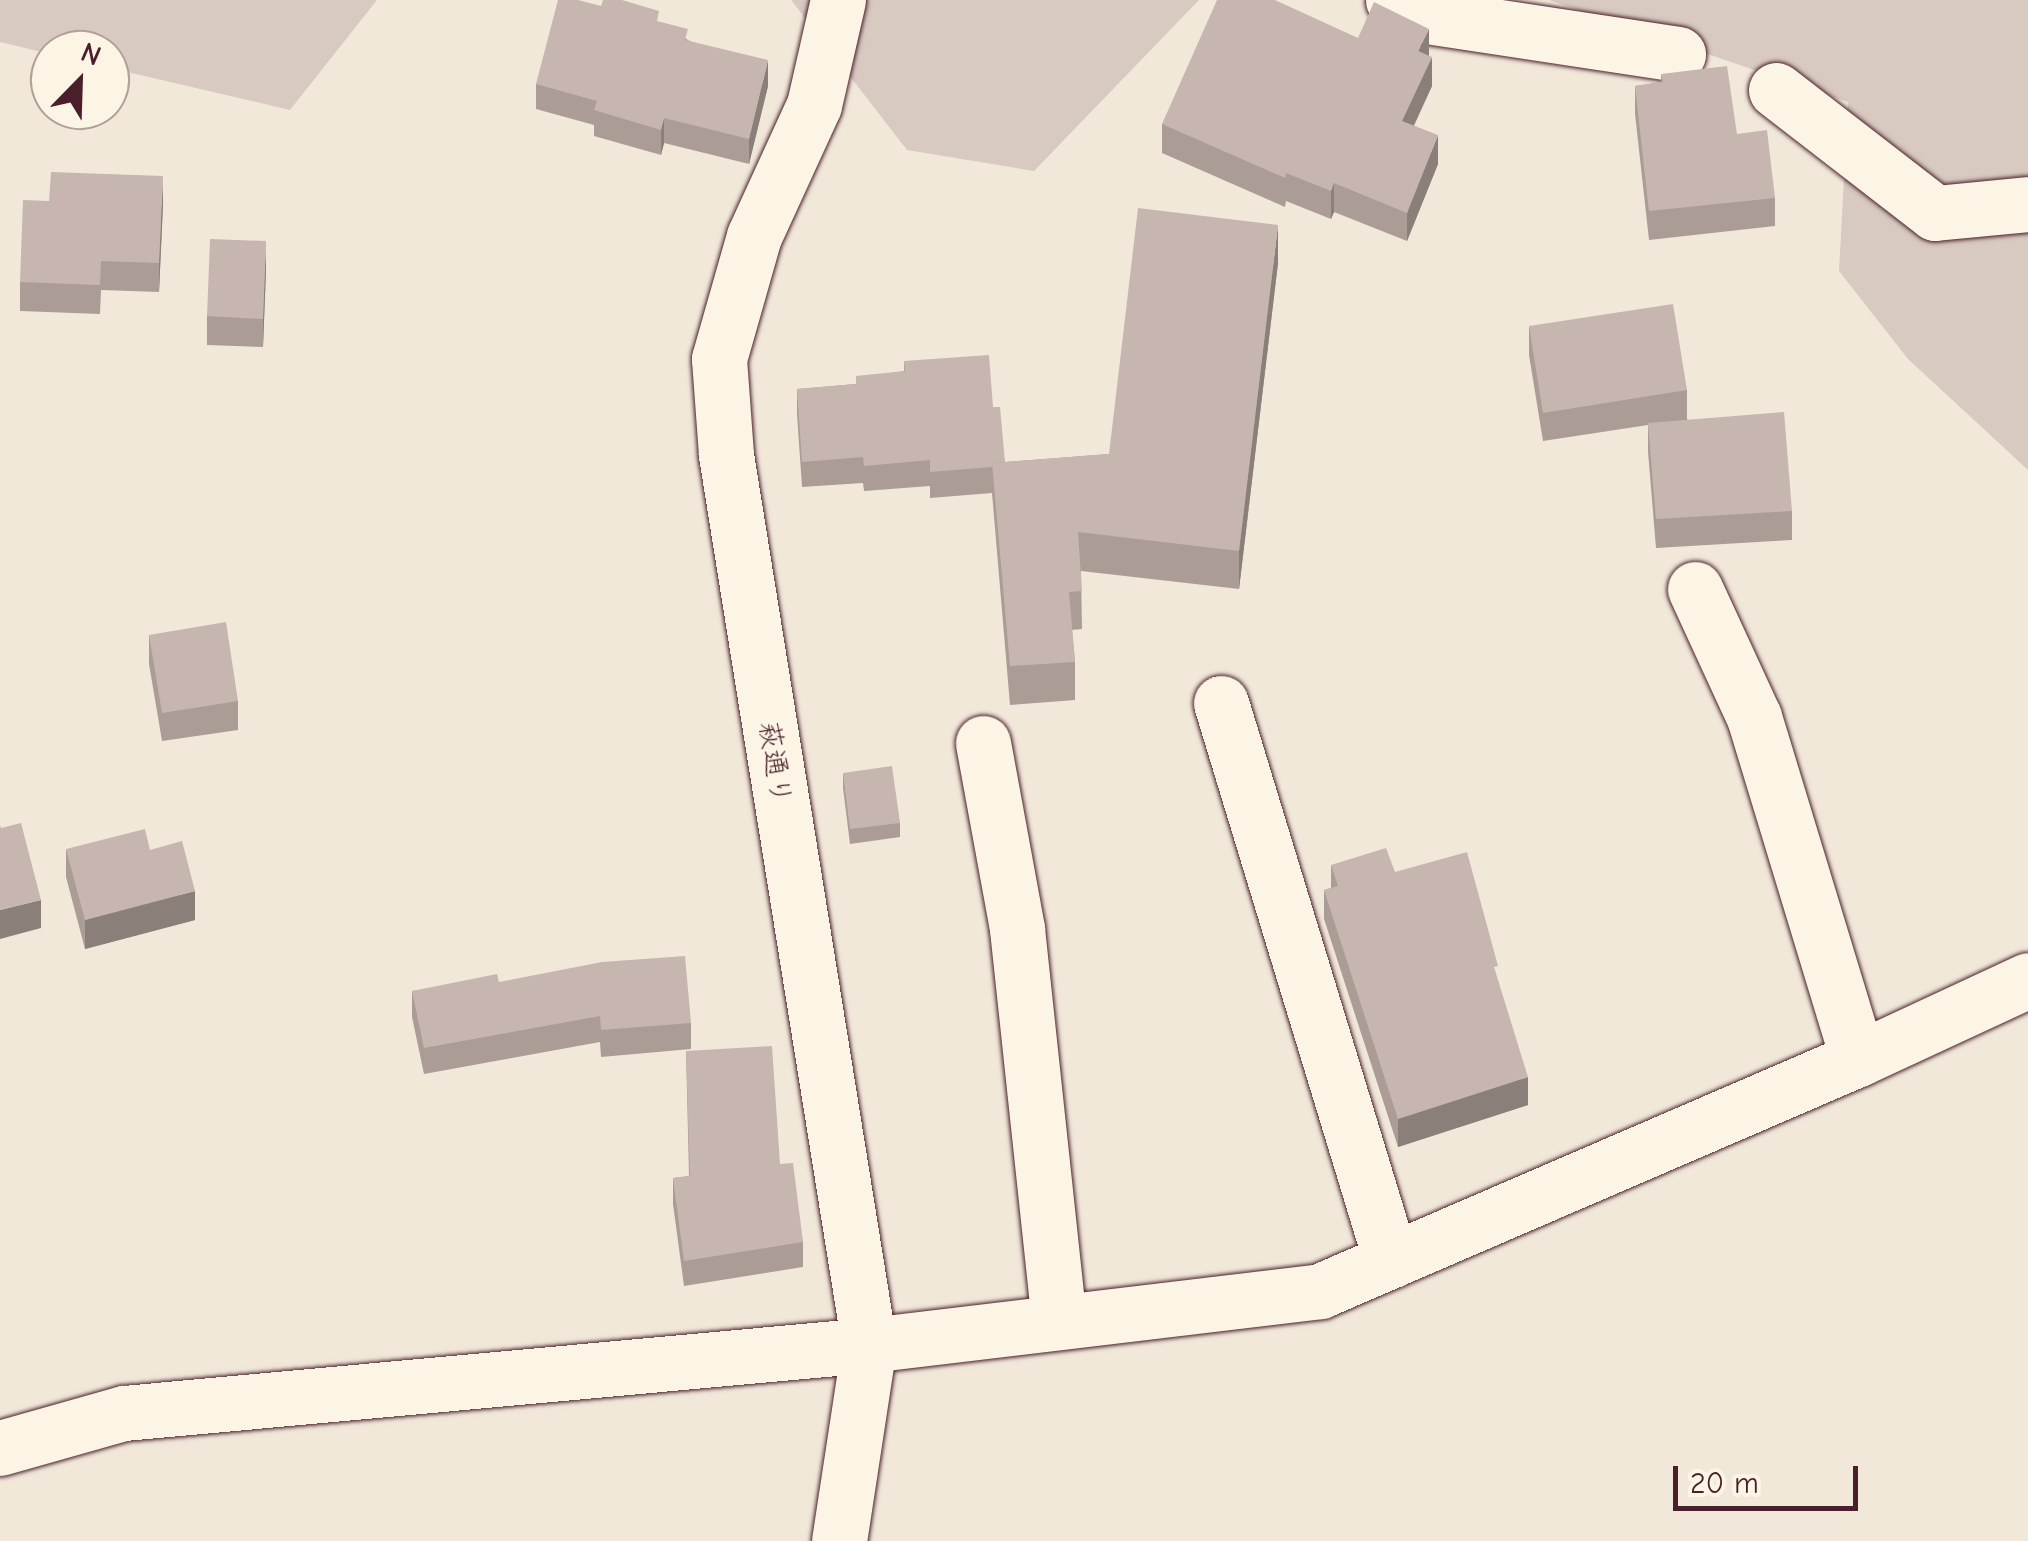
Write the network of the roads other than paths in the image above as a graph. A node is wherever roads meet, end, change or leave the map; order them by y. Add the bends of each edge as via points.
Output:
1 (838, 0) edge
2 (1393, 0) edge
3 (1678, 54) dead end
4 (1776, 90) dead end
5 (2028, 204) edge
6 (1695, 589) dead end
7 (1222, 703) dead end
8 (983, 743) dead end
9 (2028, 980) edge
10 (1858, 1059) junction
11 (1391, 1261) junction
12 (1059, 1322) junction
13 (869, 1344) junction
14 (0, 1448) edge
15 (839, 1541) edge

1 - 13 street, 萩通り via 814,106 754,236 719,359 726,455
2 - 3 street via 1426,16
4 - 5 street via 1935,213
6 - 10 street via 1754,717
7 - 11 street
8 - 12 street via 1017,929
9 - 10 street
10 - 11 street
11 - 12 street via 1320,1291
12 - 13 street
13 - 14 street via 124,1413
13 - 15 street, 萩通り

